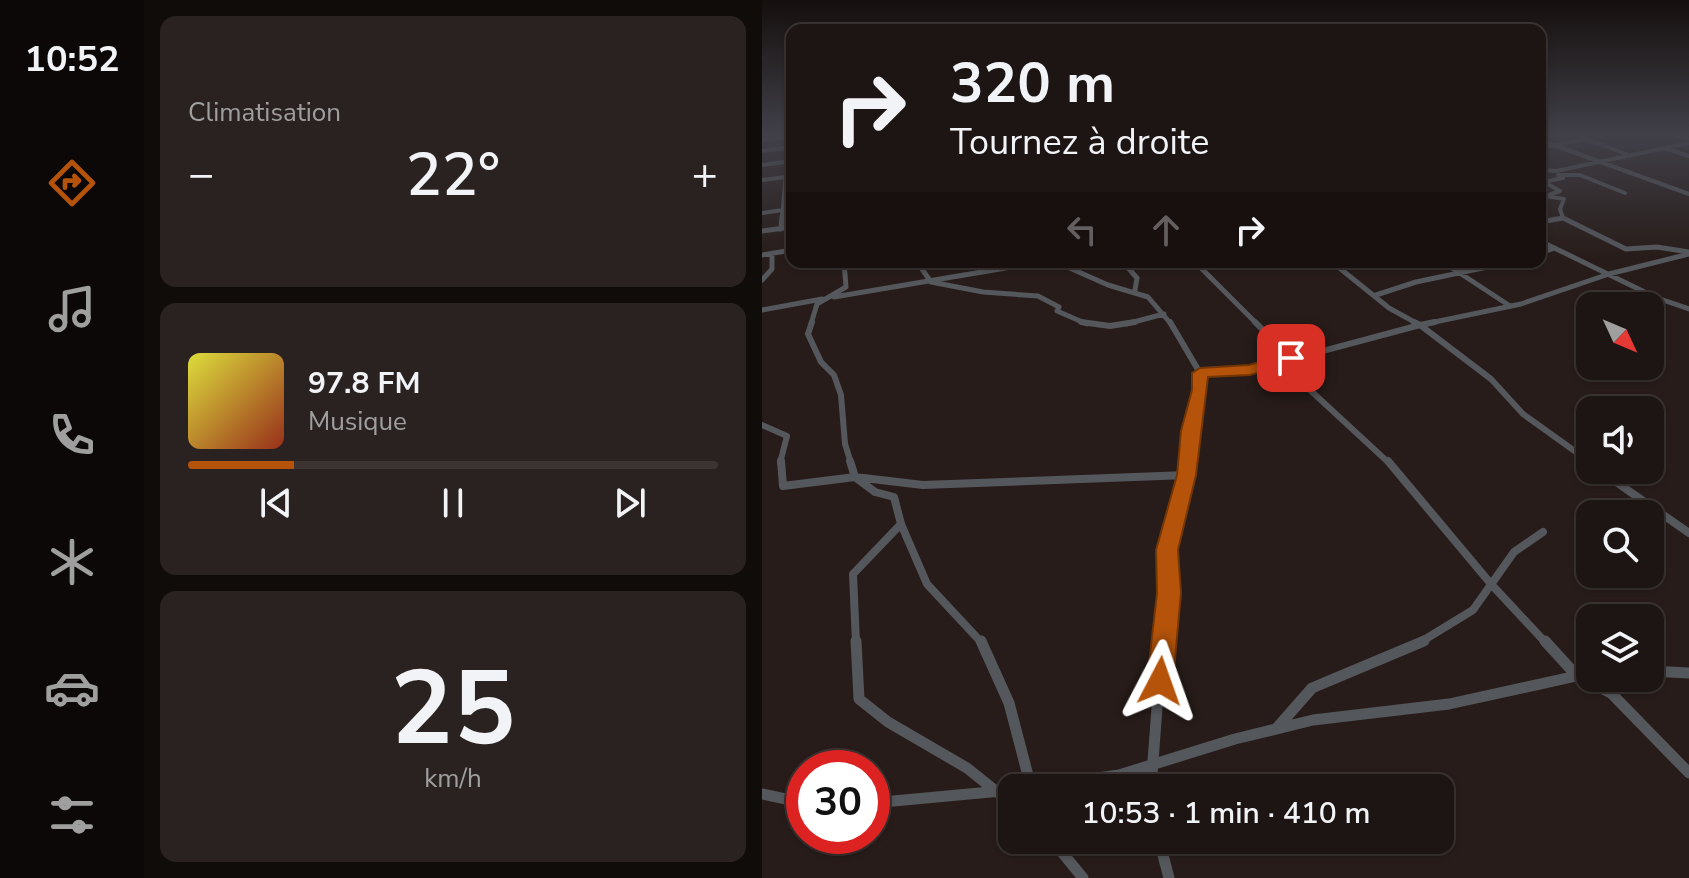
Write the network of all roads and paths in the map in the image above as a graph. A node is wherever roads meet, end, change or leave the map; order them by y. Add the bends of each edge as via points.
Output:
1 (1561, 176) edge
2 (1582, 176) edge
3 (1635, 176) edge
4 (786, 177) joint
5 (762, 180) edge
6 (1546, 182) edge
7 (1546, 183) edge
8 (785, 192) joint
9 (1625, 193) dead end
10 (1689, 194) edge
11 (1546, 195) edge
12 (1546, 196) edge
13 (783, 210) junction
14 (762, 213) edge
15 (1563, 218) junction
16 (1546, 221) edge
17 (786, 228) edge
18 (781, 229) junction
19 (762, 231) edge
20 (1546, 244) edge
21 (1555, 248) junction
22 (786, 251) edge
23 (1546, 251) edge
24 (1689, 253) edge
25 (772, 254) junction
26 (762, 255) edge
27 (845, 268) edge
28 (923, 268) edge
29 (1004, 268) edge
30 (1070, 268) edge
31 (1128, 268) edge
32 (1201, 268) edge
33 (1340, 268) edge
34 (1453, 268) edge
35 (1487, 268) edge
36 (924, 272) junction
37 (1463, 274) junction
38 (1609, 274) junction
39 (762, 280) edge
40 (929, 280) junction
41 (908, 283) junction
42 (1135, 290) junction
43 (847, 291) junction
44 (1376, 295) junction
45 (826, 298) junction
46 (1510, 306) junction
47 (1689, 309) edge
48 (762, 310) edge
49 (1164, 314) junction
50 (1420, 325) junction
51 (1291, 358) junction
52 (1270, 365) junction
53 (1200, 373) junction
54 (762, 425) edge
55 (1576, 452) edge
56 (1187, 475) junction
57 (855, 477) junction
58 (1619, 484) edge
59 (901, 524) junction
60 (1543, 532) dead end
61 (1689, 533) edge
62 (1491, 584) junction
63 (1664, 672) edge
64 (1689, 673) edge
65 (1576, 675) edge
66 (1576, 676) edge
67 (1609, 692) edge
68 (1276, 729) junction
69 (1151, 763) junction
70 (1689, 773) edge
71 (1025, 774) edge
72 (1122, 774) edge
73 (1151, 774) edge
74 (998, 793) joint
75 (762, 794) edge
76 (786, 799) edge
77 (890, 802) edge
78 (1063, 854) edge
79 (1163, 854) edge
80 (1083, 878) edge
81 (1169, 878) edge

1 - 6 street
2 - 9 street
3 - 10 street
4 - 5 street
4 - 8 street
7 - 11 street via 1560,191
8 - 13 street
12 - 15 street via 1564,199
13 - 14 street
13 - 18 street
15 - 16 street
15 - 24 street via 1626,249
17 - 18 street
18 - 19 street
20 - 21 street
21 - 23 street
21 - 38 street
22 - 25 street
24 - 38 street
25 - 26 street
25 - 39 street via 772,269
27 - 43 street
28 - 36 street
29 - 40 street
30 - 42 street
31 - 42 street via 1137,278
32 - 51 street
33 - 44 street
34 - 37 street
35 - 37 street
36 - 40 street
36 - 41 street
37 - 44 street
37 - 46 street
38 - 46 street
38 - 47 street
40 - 41 street
40 - 49 street via 998,295 1038,294 1059,307 1057,311 1093,328
41 - 43 street
42 - 49 street
43 - 45 street
44 - 50 street
45 - 48 street
45 - 57 street via 810,318 808,334 841,395 845,444
46 - 50 street
49 - 53 street
50 - 51 street
50 - 55 street via 1491,379 1523,414
51 - 52 street
52 - 53 street
52 - 62 street via 1297,378 1379,450
53 - 56 street
54 - 57 street via 787,436 779,467 783,486
56 - 57 street via 923,485
56 - 69 street via 1167,550 1169,593
57 - 59 street via 875,492 894,497
58 - 61 street
59 - 71 street via 927,584 981,641 1009,703
59 - 74 street via 853,574 859,699
60 - 62 street via 1514,552
62 - 65 street
62 - 68 street via 1473,610 1434,637 1312,688
63 - 64 street
66 - 68 street via 1449,704
67 - 70 street
68 - 69 street
69 - 72 street
69 - 73 street
74 - 77 street
75 - 76 street
78 - 80 street
79 - 81 street

